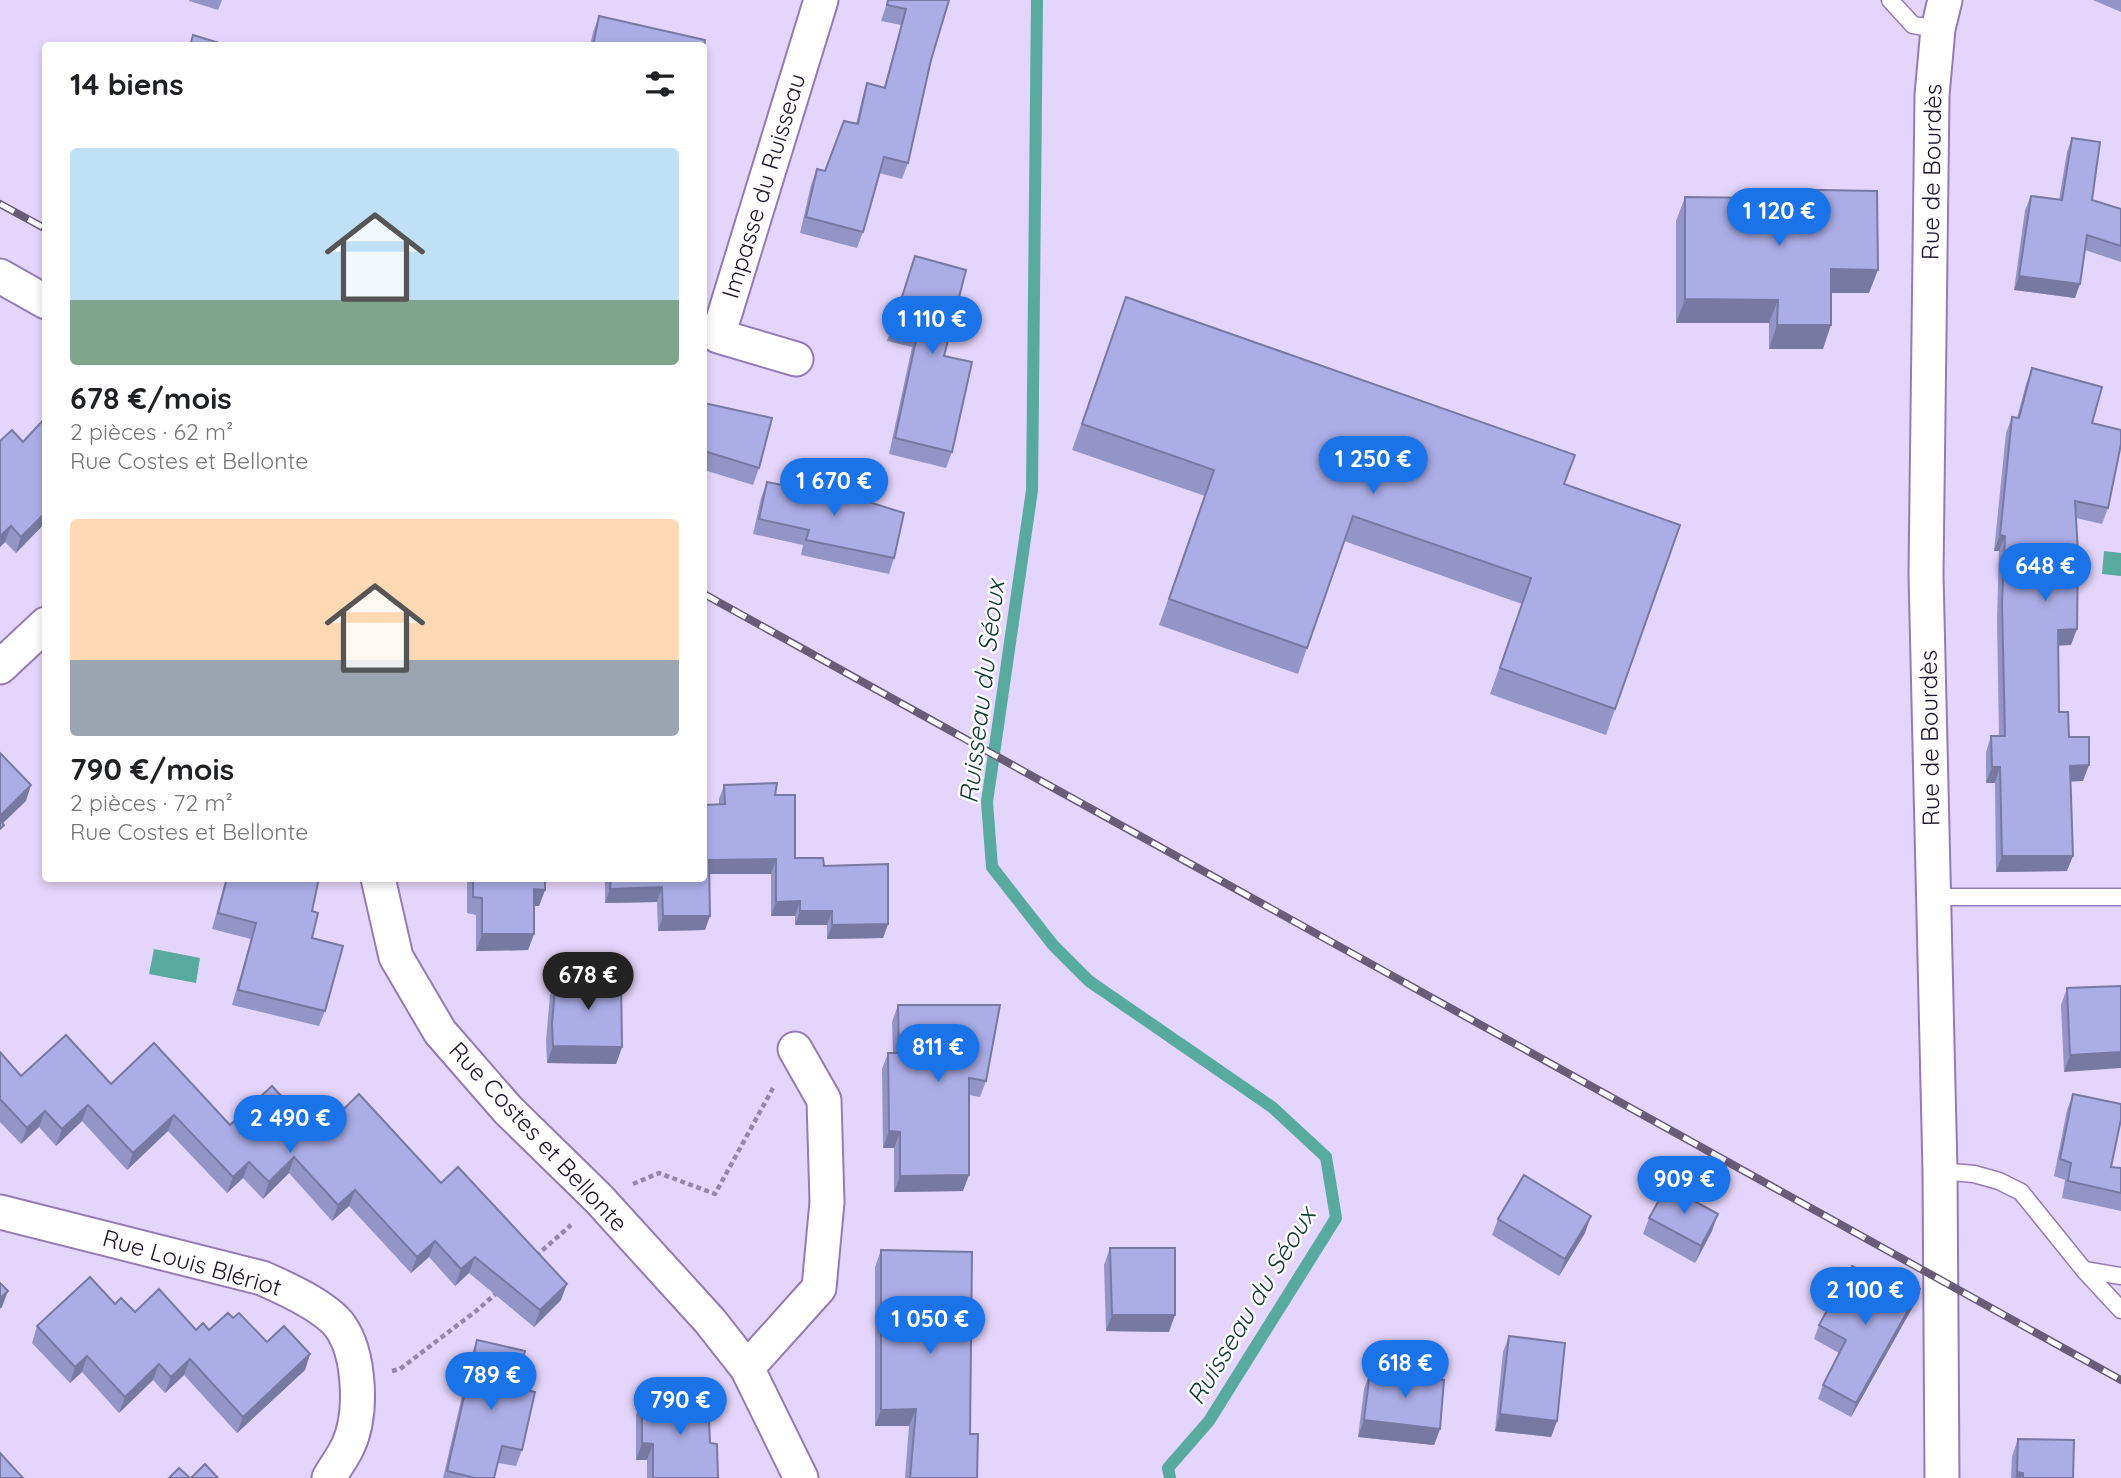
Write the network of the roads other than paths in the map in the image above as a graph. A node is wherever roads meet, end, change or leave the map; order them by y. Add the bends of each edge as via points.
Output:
1 (821, 0) edge
2 (1890, 0) edge
3 (1942, 14) edge
4 (0, 276) edge
5 (42, 300) edge
6 (796, 359) dead end
7 (42, 628) edge
8 (0, 667) edge
9 (379, 882) edge
10 (1933, 897) junction
11 (2121, 897) edge
12 (795, 1049) road end
13 (1940, 1171) junction
14 (0, 1212) edge
15 (2084, 1270) junction
16 (2121, 1276) edge
17 (2121, 1310) edge
18 (747, 1368) junction
19 (329, 1478) edge
20 (801, 1478) edge
21 (1942, 1478) edge

1 - 6 street, Impasse du Ruisseau via 718,335
2 - 3 lane via 1913,25
3 - 10 street, Rue de Bourdès via 1932,95 1926,574
4 - 5 street
7 - 8 street
9 - 18 street, Rue Costes et Bellonte via 396,957 439,1032 508,1110 599,1199
10 - 11 lane
10 - 13 street, Rue de Bourdès
12 - 18 street via 824,1100 827,1202 819,1288
13 - 15 lane via 1974,1174 2021,1192
13 - 21 street, Rue de Bourdès
14 - 19 street, Rue Louis Blériot via 262,1278 303,1297 339,1325 354,1356 358,1401 349,1444
15 - 16 lane
15 - 17 lane
18 - 20 street, Rue Costes et Bellonte

